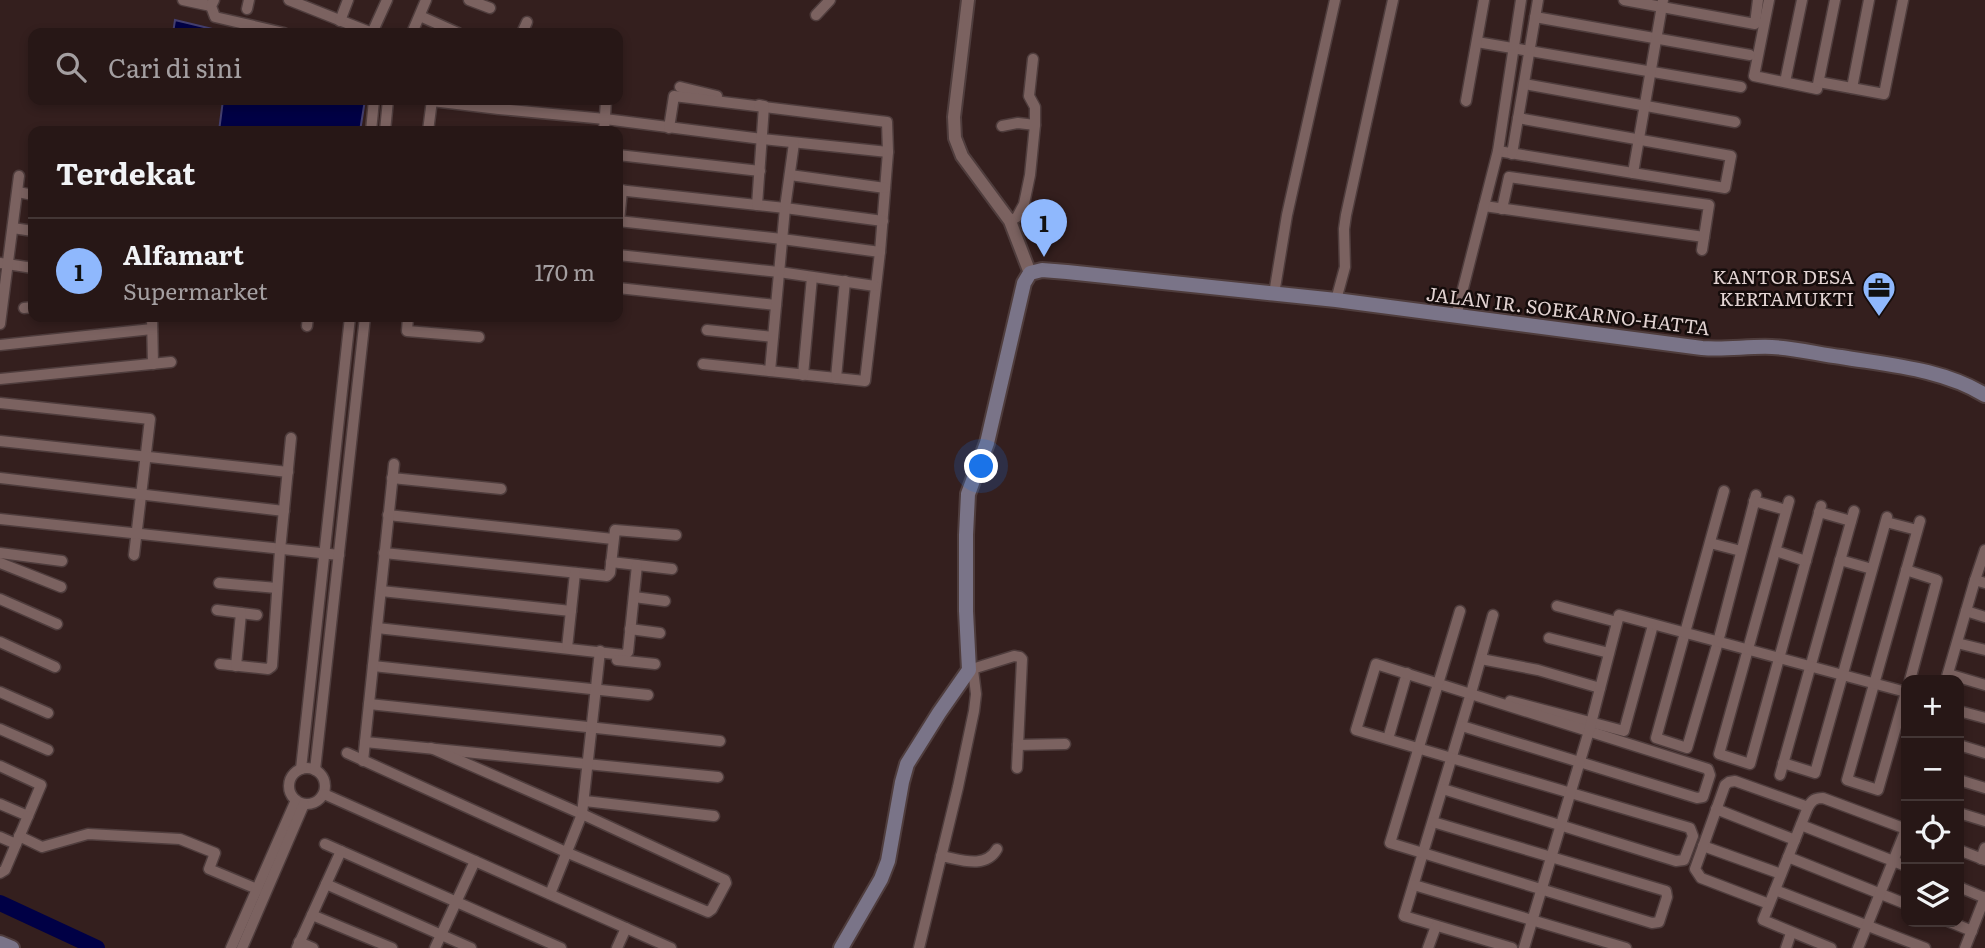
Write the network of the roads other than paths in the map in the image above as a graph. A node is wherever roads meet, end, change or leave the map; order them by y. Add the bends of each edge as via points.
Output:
1 (183, 0) edge
2 (289, 0) edge
3 (348, 0) edge
4 (387, 0) edge
5 (426, 0) edge
6 (469, 0) edge
7 (830, 0) edge
8 (968, 0) edge
9 (1335, 0) edge
10 (1393, 0) edge
11 (1484, 0) edge
12 (1521, 0) edge
13 (1538, 0) edge
14 (1624, 0) edge
15 (1758, 0) edge
16 (1769, 0) edge
17 (1802, 0) edge
18 (1835, 0) edge
19 (1869, 0) edge
20 (1903, 0) edge
21 (213, 3) edge
22 (1662, 3) edge
23 (490, 8) dead end
24 (816, 15) dead end
25 (419, 16) junction
26 (1535, 17) junction
27 (340, 21) junction
28 (527, 22) dead end
29 (262, 28) edge
30 (359, 28) edge
31 (375, 28) edge
32 (414, 28) edge
33 (447, 28) edge
34 (524, 28) edge
35 (1656, 39) junction
36 (1477, 42) junction
37 (1514, 48) junction
38 (1530, 51) junction
39 (1750, 55) dead end
40 (1033, 59) dead end
41 (1650, 72) junction
42 (1785, 82) junction
43 (1819, 82) junction
44 (1524, 84) junction
45 (680, 87) dead end
46 (1741, 87) dead end
47 (1852, 88) junction
48 (1466, 101) dead end
49 (374, 105) edge
50 (388, 105) edge
51 (431, 105) edge
52 (470, 105) edge
53 (480, 105) edge
54 (500, 105) edge
55 (606, 105) edge
56 (764, 106) junction
57 (1644, 106) junction
58 (485, 107) junction
59 (1518, 118) junction
60 (605, 119) junction
61 (1735, 122) dead end
62 (1035, 125) junction
63 (371, 126) edge
64 (385, 126) edge
65 (429, 126) edge
66 (604, 126) edge
67 (1002, 126) dead end
68 (669, 128) junction
69 (762, 139) junction
70 (1638, 140) junction
71 (794, 142) junction
72 (888, 152) junction
73 (1498, 152) junction
74 (1512, 154) junction
75 (623, 156) edge
76 (760, 171) junction
77 (1633, 173) junction
78 (790, 175) junction
79 (19, 176) dead end
80 (885, 188) junction
81 (623, 190) edge
82 (18, 192) junction
83 (28, 194) edge
84 (757, 205) junction
85 (1484, 206) junction
86 (785, 208) junction
87 (1502, 209) junction
88 (883, 221) junction
89 (1010, 221) junction
90 (623, 222) edge
91 (13, 228) junction
92 (28, 230) edge
93 (1704, 237) junction
94 (782, 239) junction
95 (1702, 250) dead end
96 (880, 253) junction
97 (623, 255) edge
98 (4, 264) edge
99 (28, 267) edge
100 (779, 272) junction
101 (1030, 273) junction
102 (812, 277) junction
103 (845, 282) junction
104 (875, 286) junction
105 (623, 289) edge
106 (1274, 294) junction
107 (1336, 300) junction
108 (776, 305) junction
109 (1456, 316) junction
110 (152, 322) edge
111 (349, 322) edge
112 (364, 322) edge
113 (408, 322) edge
114 (0, 324) edge
115 (152, 329) junction
116 (707, 330) dead end
117 (479, 337) dead end
118 (773, 337) junction
119 (0, 345) edge
120 (171, 362) dead end
121 (153, 364) junction
122 (702, 364) dead end
123 (770, 371) junction
124 (803, 375) junction
125 (836, 378) junction
126 (0, 379) edge
127 (1985, 395) edge
128 (0, 403) edge
129 (291, 438) dead end
130 (0, 441) edge
131 (145, 456) junction
132 (394, 464) dead end
133 (288, 472) junction
134 (0, 478) edge
135 (392, 478) junction
136 (501, 489) dead end
137 (1724, 491) dead end
138 (141, 494) junction
139 (284, 511) junction
140 (388, 515) junction
141 (0, 519) edge
142 (136, 534) junction
143 (676, 535) dead end
144 (613, 539) junction
145 (1710, 543) junction
146 (280, 550) junction
147 (1985, 550) edge
148 (1741, 551) junction
149 (1776, 551) junction
150 (0, 553) edge
151 (384, 553) junction
152 (324, 554) junction
153 (134, 555) dead end
154 (339, 555) junction
155 (1840, 559) junction
156 (62, 561) dead end
157 (1806, 561) junction
158 (611, 562) junction
159 (0, 563) edge
160 (637, 565) junction
161 (672, 569) dead end
162 (1872, 569) junction
163 (1906, 570) junction
164 (575, 573) junction
165 (1980, 581) edge
166 (219, 583) dead end
167 (61, 587) dead end
168 (277, 588) junction
169 (381, 591) junction
170 (634, 597) junction
171 (0, 599) edge
172 (665, 601) dead end
173 (1557, 606) dead end
174 (217, 610) dead end
175 (571, 611) junction
176 (1460, 611) dead end
177 (1966, 611) junction
178 (241, 613) junction
179 (257, 615) dead end
180 (1493, 615) dead end
181 (1985, 617) edge
182 (1617, 622) junction
183 (57, 624) dead end
184 (1653, 625) junction
185 (377, 628) junction
186 (630, 629) junction
187 (660, 633) dead end
188 (1685, 634) junction
189 (1549, 638) dead end
190 (0, 642) edge
191 (1718, 642) junction
192 (1957, 643) junction
193 (567, 648) junction
194 (1748, 649) junction
195 (1985, 650) edge
196 (1609, 653) junction
197 (599, 655) junction
198 (1779, 657) junction
199 (1482, 659) junction
200 (220, 664) dead end
201 (655, 664) dead end
202 (236, 666) junction
203 (373, 666) junction
204 (970, 666) junction
205 (1811, 666) junction
206 (55, 667) dead end
207 (1407, 674) junction
208 (1842, 674) junction
209 (1911, 675) edge
210 (1948, 675) edge
211 (1964, 681) edge
212 (1438, 683) junction
213 (1874, 684) junction
214 (1985, 685) edge
215 (1600, 688) junction
216 (596, 690) junction
217 (1901, 691) edge
218 (0, 692) edge
219 (1471, 694) junction
220 (648, 695) dead end
221 (369, 705) junction
222 (1901, 710) edge
223 (1964, 712) edge
224 (48, 713) dead end
225 (1985, 718) edge
226 (1462, 726) junction
227 (1590, 726) junction
228 (592, 727) junction
229 (0, 729) edge
230 (1388, 739) junction
231 (720, 741) dead end
232 (365, 742) junction
233 (1065, 744) dead end
234 (1018, 745) junction
235 (1964, 747) edge
236 (431, 748) junction
237 (1419, 748) junction
238 (48, 750) dead end
239 (347, 753) dead end
240 (1985, 753) edge
241 (1452, 758) junction
242 (363, 761) junction
243 (1579, 762) junction
244 (1783, 763) junction
245 (588, 764) junction
246 (0, 766) edge
247 (1017, 768) dead end
248 (301, 769) junction
249 (315, 770) junction
250 (1780, 775) dead end
251 (718, 777) dead end
252 (1964, 782) edge
253 (1985, 788) edge
254 (1443, 789) junction
255 (1571, 792) junction
256 (324, 794) junction
257 (584, 801) junction
258 (300, 802) junction
259 (0, 804) edge
260 (1808, 807) junction
261 (1716, 809) junction
262 (582, 814) junction
263 (1964, 815) edge
264 (28, 816) junction
265 (714, 817) dead end
266 (1985, 821) edge
267 (1433, 822) junction
268 (1801, 825) junction
269 (1560, 826) junction
270 (0, 837) edge
271 (18, 840) junction
272 (1795, 840) junction
273 (325, 844) dead end
274 (1703, 846) junction
275 (1985, 848) edge
276 (997, 849) dead end
277 (341, 851) junction
278 (1964, 852) edge
279 (568, 853) junction
280 (1423, 853) junction
281 (940, 856) junction
282 (1551, 857) junction
283 (1788, 857) junction
284 (1983, 860) edge
285 (475, 861) junction
286 (1893, 861) junction
287 (1901, 864) edge
288 (0, 873) edge
289 (1781, 874) junction
290 (326, 884) junction
291 (1414, 885) junction
292 (257, 888) junction
293 (1542, 888) junction
294 (1964, 889) edge
295 (1775, 890) junction
296 (550, 894) junction
297 (1881, 894) junction
298 (1985, 897) edge
299 (455, 902) junction
300 (1901, 902) edge
301 (1769, 904) junction
302 (312, 915) junction
303 (1532, 920) junction
304 (1867, 925) junction
305 (1436, 926) junction
306 (1962, 927) edge
307 (626, 928) junction
308 (1972, 931) junction
309 (1791, 933) junction
310 (441, 934) junction
311 (0, 943) edge
312 (298, 945) edge
313 (1826, 947) edge
314 (12, 948) edge
315 (231, 948) edge
316 (242, 948) edge
317 (313, 948) edge
318 (392, 948) edge
319 (435, 948) edge
320 (471, 948) edge
321 (561, 948) edge
322 (617, 948) edge
323 (671, 948) edge
324 (841, 948) edge
325 (919, 948) edge
326 (1428, 948) edge
327 (1512, 948) edge
328 (1524, 948) edge
329 (1626, 948) edge
330 (1787, 948) edge
331 (1858, 948) edge
332 (1925, 948) edge
333 (1965, 948) edge

1 - 21 street
2 - 27 street
3 - 27 street
4 - 31 street
5 - 25 street
6 - 23 street
7 - 24 street
8 - 89 street via 955,138 962,156
9 - 106 street
10 - 107 street via 1352,184 1344,229 1345,267
11 - 36 street
12 - 37 street
13 - 26 street
14 - 22 street
15 - 22 street via 1755,24
16 - 42 street via 1754,76
17 - 42 street
18 - 43 street
19 - 47 street
20 - 47 street via 1884,94
21 - 29 street via 215,17
22 - 35 street
25 - 32 street
25 - 33 street
26 - 35 street
26 - 38 street
27 - 30 street
28 - 34 street
35 - 39 street
35 - 41 street
36 - 37 street
36 - 48 street
37 - 38 street
37 - 73 street
38 - 41 street
38 - 44 street
40 - 62 street via 1029,96 1035,107
41 - 46 street
41 - 57 street
42 - 43 street via 1817,89
43 - 47 street
44 - 57 street
44 - 59 street
45 - 56 street
49 - 63 street
50 - 64 street
51 - 65 street
52 - 58 street
53 - 58 street
54 - 58 street
54 - 60 street
55 - 60 street
56 - 68 street via 674,96
56 - 69 street
56 - 72 street via 887,122
57 - 61 street
57 - 70 street
59 - 70 street
59 - 74 street
60 - 66 street
60 - 68 street
62 - 67 street
62 - 89 street via 1024,204
68 - 69 street
69 - 71 street
69 - 76 street
70 - 77 street
70 - 77 street via 1731,156 1725,187
71 - 72 street
71 - 78 street
72 - 80 street
73 - 74 street
73 - 85 street
74 - 77 street
75 - 76 street
76 - 84 street
78 - 80 street
78 - 86 street
79 - 82 street
80 - 88 street
81 - 84 street
82 - 83 street
82 - 91 street
84 - 86 street
85 - 87 street
85 - 109 street
86 - 88 street
86 - 94 street
87 - 93 street
87 - 93 street via 1509,177 1709,205
88 - 96 street
89 - 101 street
90 - 94 street
91 - 92 street
91 - 98 street
93 - 95 street
94 - 96 street
94 - 100 street
96 - 104 street
97 - 100 street
98 - 99 street
98 - 114 street
100 - 102 street
100 - 108 street
101 - 106 main road, JALAN IR. SOEKARNO-HATTA via 1042,270 1135,278
101 - 204 main road via 987,443 968,494 966,643
102 - 103 street
102 - 124 street
103 - 104 street
103 - 125 street
104 - 125 street via 865,382
105 - 108 street
106 - 107 main road, JALAN IR. SOEKARNO-HATTA
107 - 109 main road, JALAN IR. SOEKARNO-HATTA
108 - 118 street
109 - 127 main road, JALAN IR. SOEKARNO-HATTA via 1702,348 1788,349 1944,376
110 - 115 street
111 - 152 street
112 - 154 street
113 - 117 street via 407,331
115 - 119 street
115 - 121 street
116 - 118 street
118 - 123 street
120 - 121 street
121 - 126 street
122 - 123 street
123 - 124 street
124 - 125 street
128 - 131 street via 150,419
129 - 133 street
130 - 131 street
131 - 133 street
131 - 138 street
132 - 135 street
133 - 139 street
134 - 138 street
135 - 136 street
135 - 140 street
137 - 145 street
138 - 139 street
138 - 142 street
139 - 146 street
140 - 144 street
140 - 151 street
141 - 142 street
142 - 146 street
142 - 153 street
143 - 144 street via 617,530
144 - 158 street
145 - 148 street
145 - 188 street
146 - 152 street
146 - 168 street
147 - 165 street
148 - 149 street via 1755,498 1788,505
148 - 191 street
149 - 157 street
149 - 194 street
150 - 156 street
151 - 164 street
151 - 169 street
152 - 154 street
152 - 248 street
154 - 249 street
155 - 157 street via 1852,516 1820,509
155 - 162 street
155 - 205 street
157 - 198 street
158 - 160 street
158 - 164 street via 607,576
159 - 167 street
160 - 161 street
160 - 170 street
162 - 163 street via 1886,519 1919,526
162 - 208 street
163 - 209 street via 1937,580
163 - 213 street
164 - 175 street
165 - 177 street
166 - 168 street
168 - 202 street via 272,666
169 - 175 street
169 - 185 street
170 - 172 street
170 - 186 street
171 - 183 street
173 - 182 street
174 - 178 street
175 - 193 street
176 - 212 street
177 - 181 street
177 - 192 street
178 - 179 street
178 - 202 street
180 - 199 street
182 - 184 street via 1619,615
182 - 196 street
184 - 188 street
184 - 227 street via 1624,731
185 - 193 street
185 - 203 street
186 - 187 street
186 - 197 street via 627,654
188 - 191 street
188 - 191 street via 1656,738 1687,748
189 - 196 street
190 - 206 street
191 - 194 street
192 - 195 street
192 - 210 street
193 - 197 street
194 - 198 street
194 - 198 street via 1718,754 1750,764
196 - 215 street
197 - 201 street
197 - 216 street
198 - 205 street
199 - 215 street
199 - 219 street
200 - 202 street
203 - 216 street
203 - 221 street
204 - 234 street via 1020,657
204 - 281 street via 974,711
204 - 324 main road via 907,764 888,861
205 - 208 street
205 - 244 street
207 - 212 street
207 - 230 street
207 - 230 street via 1376,664 1356,730
208 - 213 street
208 - 244 street via 1815,773
211 - 214 street
212 - 219 street
212 - 237 street
213 - 217 street
213 - 222 street via 1847,780 1878,790
215 - 227 street
216 - 220 street
216 - 228 street
218 - 224 street
219 - 226 street
219 - 227 street via 1528,705
221 - 228 street
221 - 232 street
223 - 225 street
226 - 241 street
226 - 243 street
227 - 243 street
227 - 243 street via 1708,769 1710,775 1700,798
228 - 231 street
228 - 245 street
229 - 238 street
230 - 237 street
232 - 236 street
232 - 242 street
233 - 234 street
234 - 247 street
235 - 240 street
236 - 245 street
236 - 262 street
237 - 241 street
237 - 280 street via 1390,843
239 - 242 street
241 - 254 street
241 - 255 street
242 - 279 street
243 - 255 street
244 - 250 street
245 - 251 street
245 - 257 street
246 - 264 street via 41,785
248 - 249 street
248 - 258 street via 289,783 290,793
249 - 256 street via 324,780
252 - 253 street
254 - 267 street
254 - 269 street
255 - 269 street
255 - 269 street via 1690,828 1692,836 1684,860 1676,861
256 - 258 street via 314,803
256 - 285 street
257 - 262 street
257 - 265 street
258 - 292 street
258 - 316 street
259 - 264 street
260 - 261 street via 1735,781 1725,785
260 - 268 street
260 - 286 street via 1816,798 1823,798 1906,829
261 - 272 street
261 - 274 street
262 - 279 street
262 - 279 street via 726,883 708,912
263 - 266 street
264 - 271 street
267 - 280 street
267 - 282 street
268 - 272 street
268 - 286 street
269 - 282 street
270 - 271 street
271 - 288 street
271 - 292 street via 42,847 88,834 180,839 215,853 209,869
272 - 283 street
273 - 277 street
274 - 289 street
274 - 301 street via 1695,869 1701,878
275 - 284 street
276 - 281 street via 983,862
277 - 290 street
277 - 299 street
278 - 284 street
279 - 296 street
280 - 291 street
280 - 293 street
281 - 325 street
282 - 293 street
282 - 293 street via 1666,891 1667,897 1657,923
283 - 289 street
283 - 297 street
285 - 296 street
285 - 299 street
286 - 287 street
286 - 297 street
289 - 295 street
290 - 302 street
290 - 310 street
291 - 303 street
291 - 305 street via 1405,915
292 - 315 street
293 - 303 street
294 - 298 street
295 - 301 street
295 - 304 street
296 - 307 street
297 - 300 street
297 - 304 street
298 - 308 street
299 - 310 street
299 - 321 street
301 - 309 street via 1764,922
302 - 312 street
302 - 318 street
303 - 328 street
303 - 329 street
304 - 331 street
304 - 332 street
305 - 326 street
305 - 327 street
306 - 308 street
307 - 322 street
307 - 323 street
308 - 333 street
309 - 313 street
309 - 330 street
310 - 319 street
310 - 320 street
311 - 314 main road
312 - 317 street

